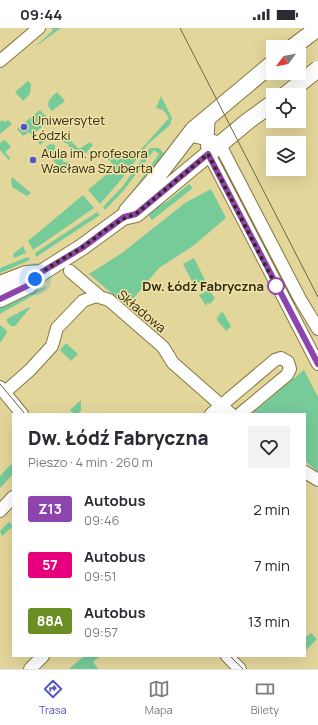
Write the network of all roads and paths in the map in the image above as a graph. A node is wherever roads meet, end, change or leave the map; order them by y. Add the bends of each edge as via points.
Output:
1 (39, 28) edge
2 (318, 28) edge
3 (302, 40) edge
4 (0, 61) edge
5 (266, 69) edge
6 (318, 69) edge
7 (294, 88) edge
8 (266, 108) edge
9 (209, 115) junction
10 (188, 135) junction
11 (209, 149) junction
12 (124, 217) junction
13 (70, 271) dead end
14 (40, 273) junction
15 (0, 284) edge
16 (99, 296) junction
17 (0, 299) edge
18 (318, 329) edge
19 (318, 364) edge
20 (2, 390) edge
21 (221, 405) junction
22 (21, 413) edge
23 (212, 413) edge
24 (230, 413) edge
25 (241, 413) edge
26 (306, 473) edge
27 (318, 480) edge
28 (12, 498) edge
29 (0, 511) edge
30 (43, 657) edge
31 (228, 657) edge
32 (30, 669) edge
33 (240, 669) edge

1 - 4 street
2 - 3 main road
5 - 9 main road
6 - 7 main road, bridge
8 - 11 main road
9 - 10 main road
9 - 11 street
10 - 11 street
10 - 12 main road via 156,179 130,205
11 - 12 main road via 136,214
11 - 18 street via 232,167
11 - 19 street via 219,174
12 - 14 main road via 82,248
13 - 16 street
14 - 15 main road via 26,274
14 - 17 main road via 29,285
16 - 20 street, Składowa via 88,297 80,304 57,328 52,346 30,370
16 - 21 street, Składowa via 109,300 163,347 173,363
20 - 22 street
21 - 23 street
21 - 24 street, Składowa
21 - 25 street via 274,360 281,358 288,362 290,369 287,375
26 - 27 street
28 - 29 street
30 - 32 street
31 - 33 street

